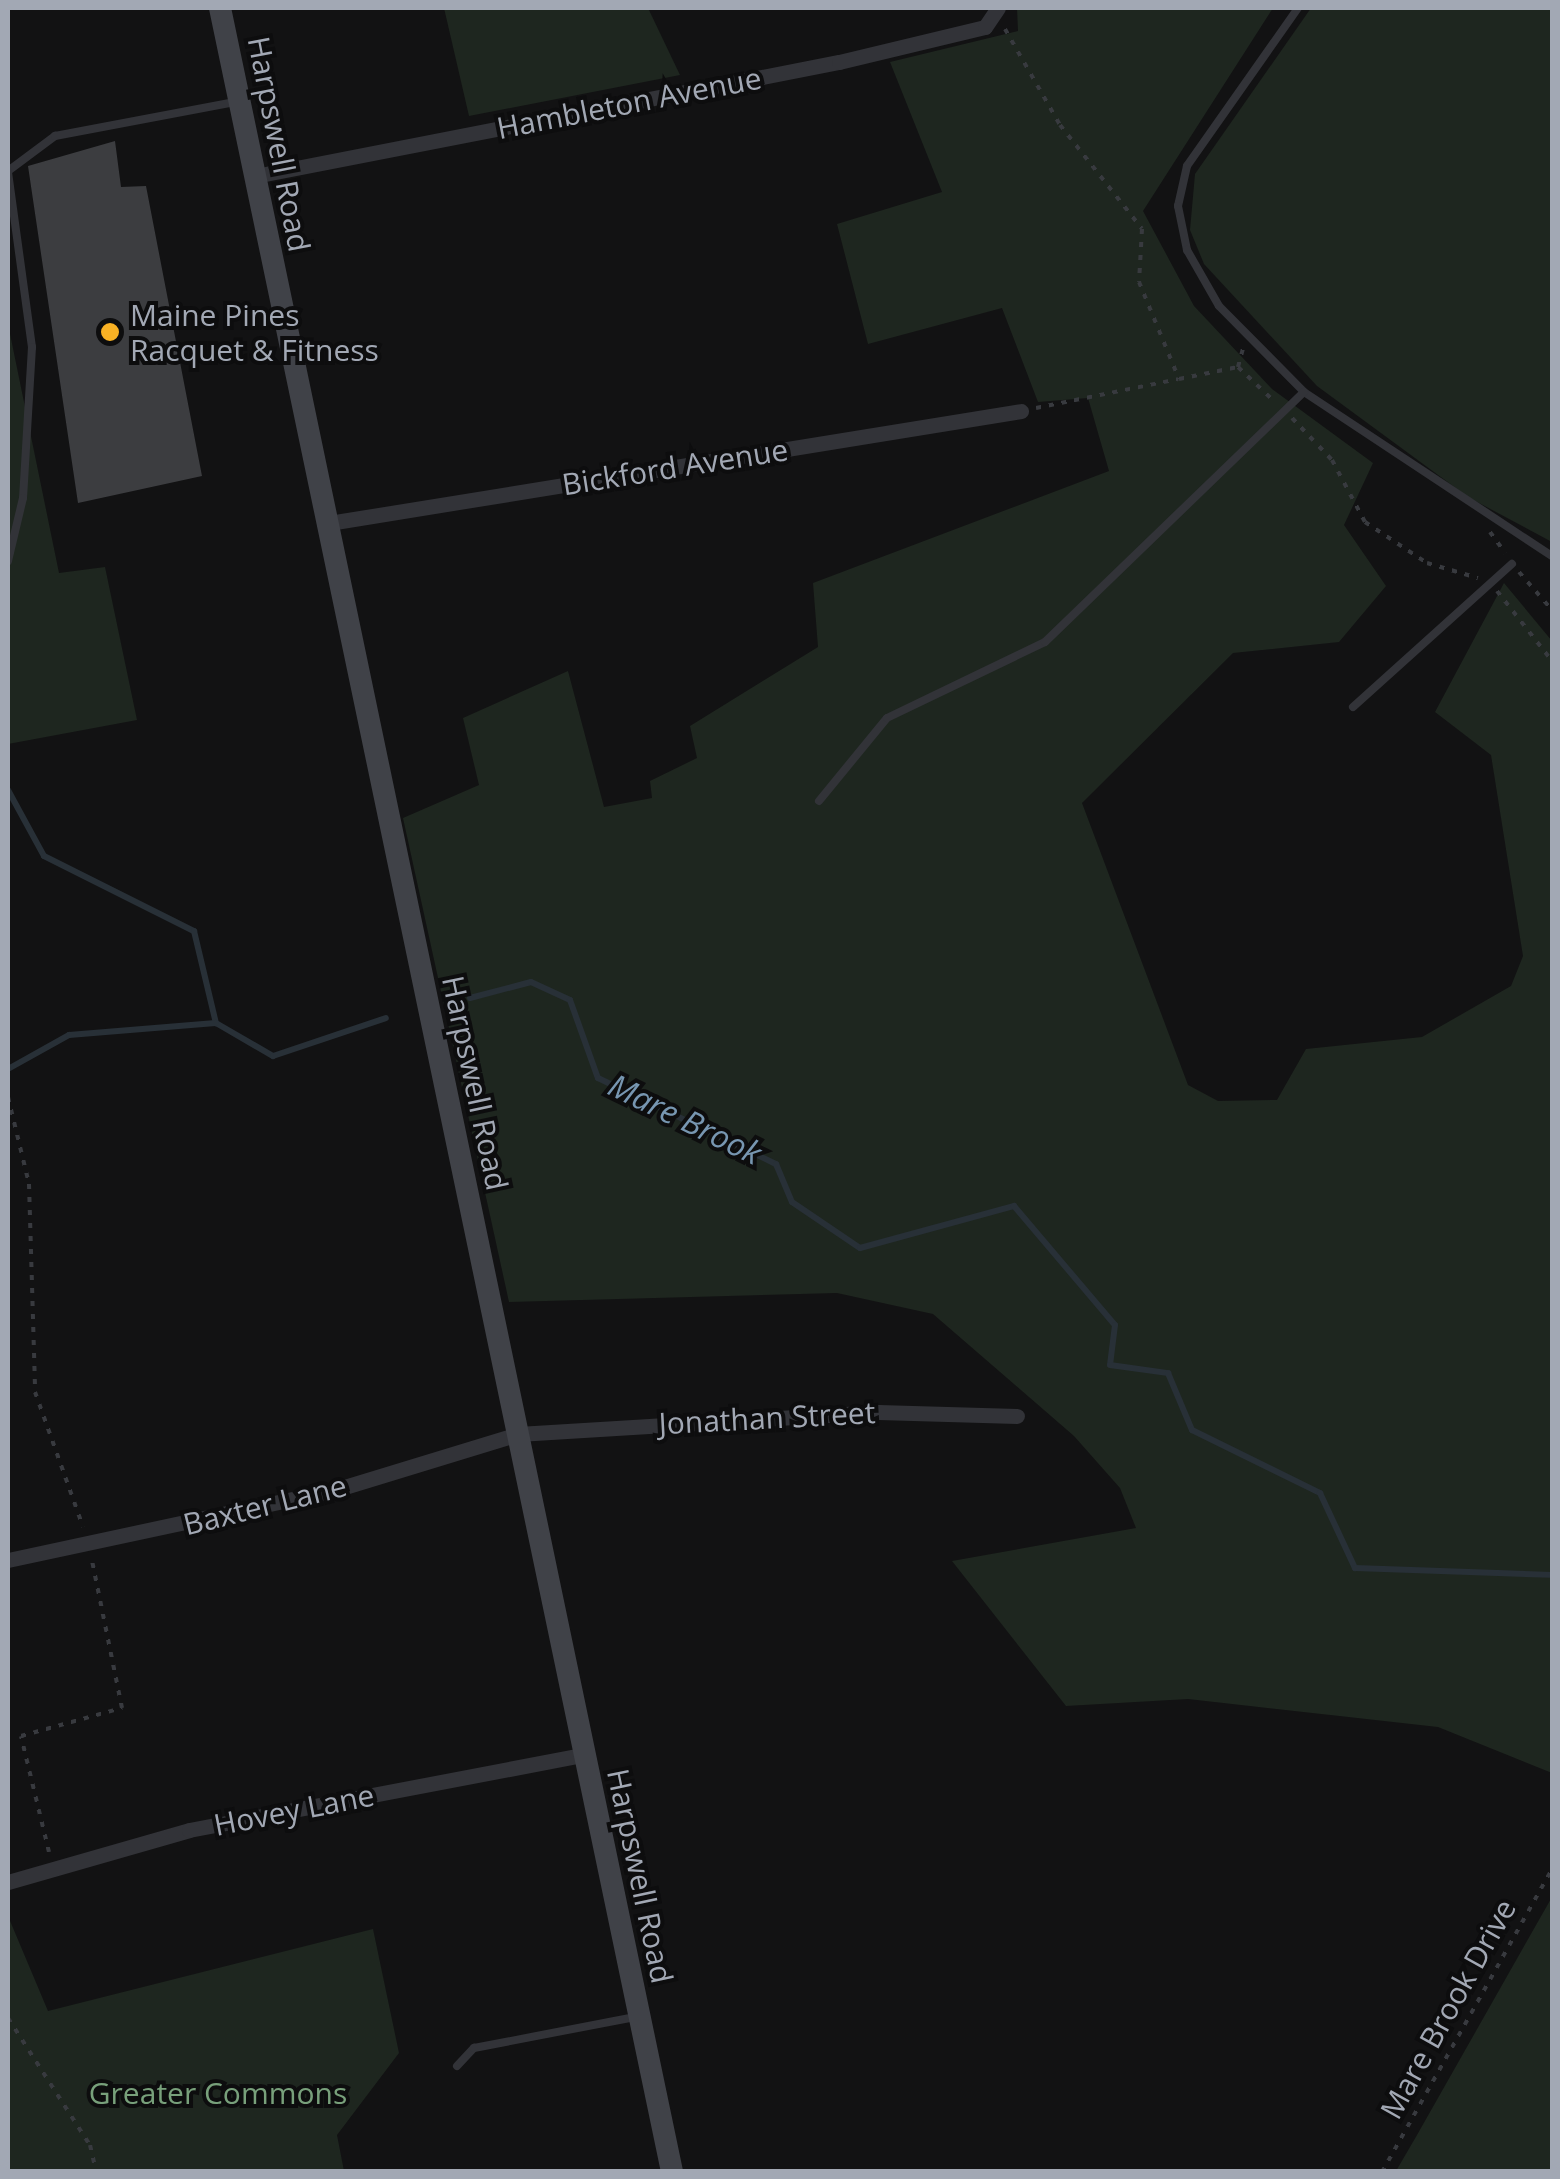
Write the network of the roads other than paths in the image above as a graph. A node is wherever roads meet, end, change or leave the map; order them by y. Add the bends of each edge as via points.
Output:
1 (220, 8) edge
2 (1298, 8) edge
3 (998, 12) edge
4 (240, 102) junction
5 (8, 172) edge
6 (254, 176) junction
7 (1304, 392) junction
8 (1021, 410) road end
9 (329, 523) junction
10 (1552, 556) edge
11 (8, 561) edge
12 (1512, 564) dead end
13 (1353, 707) dead end
14 (819, 801) dead end
15 (1017, 1416) dead end
16 (518, 1434) junction
17 (8, 1560) edge
18 (584, 1755) junction
19 (8, 1882) edge
20 (639, 2016) junction
21 (458, 2066) dead end
22 (672, 2172) edge

1 - 4 main road, Harpswell Road
2 - 7 lane via 1206,134 1178,206 1187,250 1247,334
3 - 6 street, Hambleton Avenue via 839,62
4 - 5 lane via 55,136
4 - 6 main road, Harpswell Road
5 - 11 lane via 32,346 23,498
6 - 9 main road, Harpswell Road
7 - 10 lane
7 - 14 lane via 1045,642 887,718
8 - 9 street, Bickford Avenue
9 - 16 main road, Harpswell Road
12 - 13 lane
15 - 16 street, Jonathan Street via 860,1413
16 - 17 street, Baxter Lane via 338,1489
16 - 18 main road, Harpswell Road
18 - 19 street, Hovey Lane via 189,1830
18 - 20 main road, Harpswell Road
20 - 21 lane via 474,2048
20 - 22 main road, Harpswell Road

